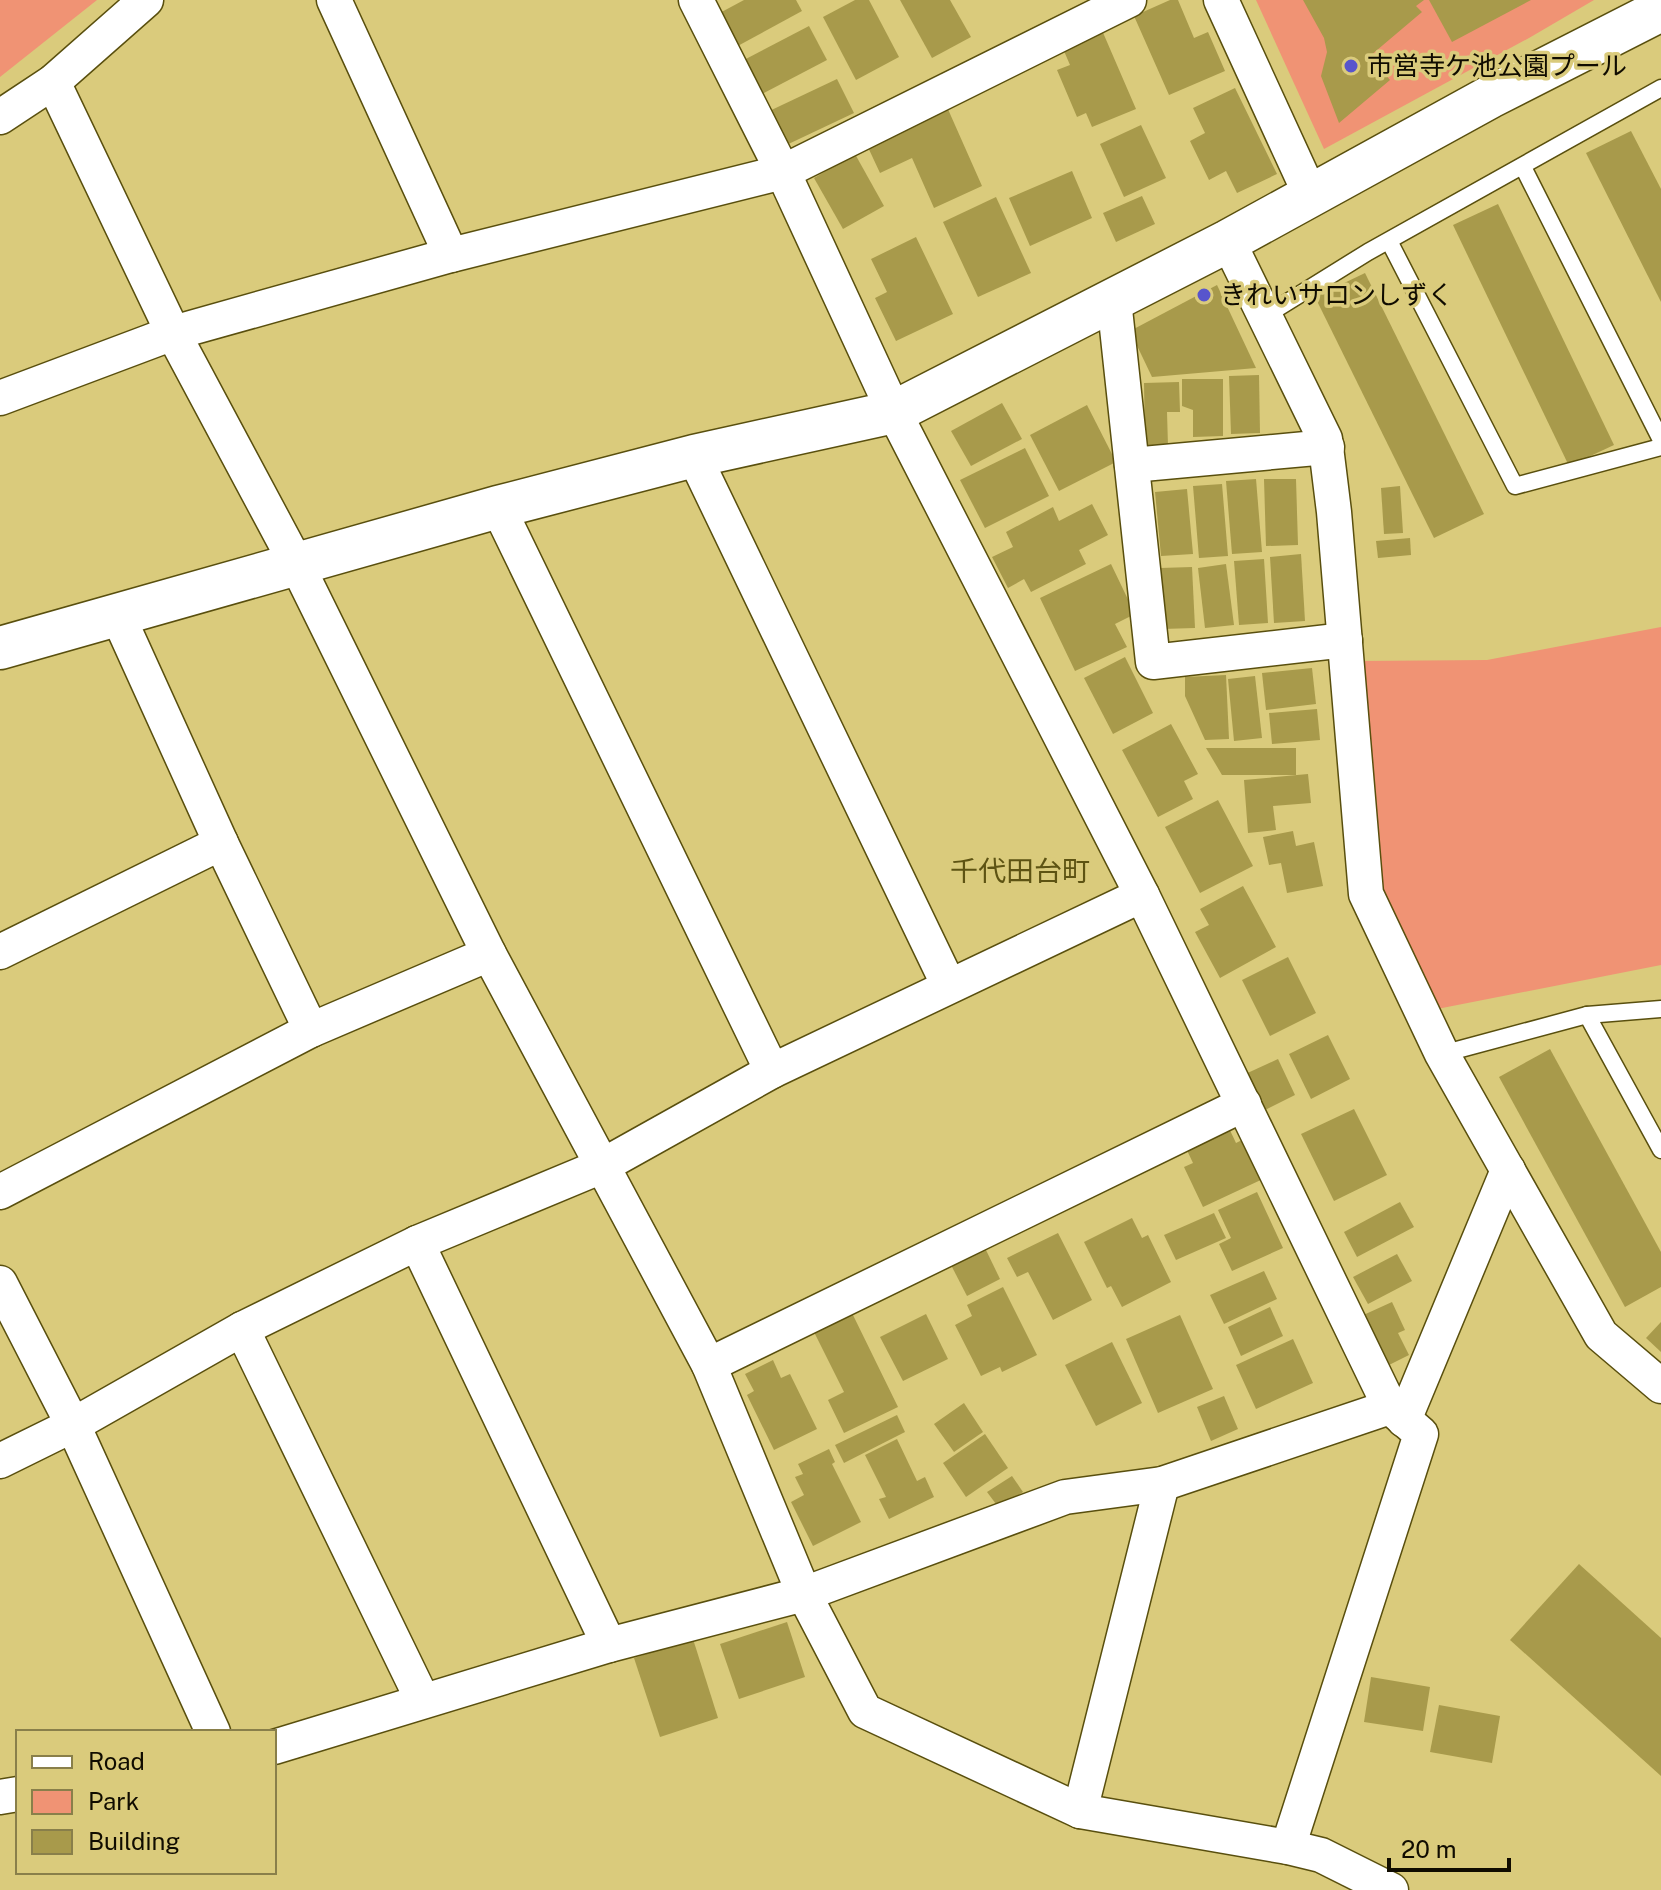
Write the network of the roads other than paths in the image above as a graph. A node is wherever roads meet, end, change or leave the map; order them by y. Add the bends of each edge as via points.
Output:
1 (146, 0) edge
2 (334, 0) edge
3 (696, 0) edge
4 (1129, 0) edge
5 (1221, 0) edge
6 (1661, 10) edge
7 (53, 82) junction
8 (1659, 96) edge
9 (0, 117) edge
10 (1523, 167) junction
11 (783, 172) junction
12 (1311, 196) junction
13 (1228, 241) junction
14 (1389, 241) junction
15 (451, 255) junction
16 (1114, 300) junction
17 (1265, 316) junction
18 (173, 333) junction
19 (0, 398) edge
20 (894, 412) junction
21 (1661, 440) edge
22 (1327, 447) junction
23 (1661, 447) edge
24 (694, 456) junction
25 (1132, 465) junction
26 (498, 507) junction
27 (297, 565) junction
28 (118, 616) junction
29 (1345, 640) junction
30 (0, 648) edge
31 (221, 843) junction
32 (1142, 895) junction
33 (0, 952) edge
34 (489, 954) junction
35 (949, 986) junction
36 (1661, 1009) edge
37 (1587, 1015) junction
38 (311, 1030) junction
39 (1442, 1054) junction
40 (772, 1071) junction
41 (1244, 1104) junction
42 (1661, 1150) edge
43 (602, 1166) junction
44 (1508, 1170) junction
45 (0, 1192) edge
46 (417, 1243) junction
47 (0, 1283) edge
48 (242, 1329) junction
49 (709, 1365) junction
50 (1661, 1386) edge
51 (1397, 1413) junction
52 (73, 1425) junction
53 (0, 1461) edge
54 (1162, 1484) junction
55 (804, 1594) junction
56 (609, 1645) junction
57 (423, 1701) junction
58 (212, 1730) edge
59 (276, 1746) edge
60 (1080, 1811) junction
61 (1288, 1847) junction
62 (1391, 1890) edge

1 - 7 street
2 - 15 street
3 - 11 street
4 - 11 street
5 - 12 street
6 - 12 street
7 - 9 street
7 - 18 street
8 - 10 lane
10 - 14 lane
10 - 21 lane
11 - 15 street
11 - 20 street
12 - 13 street
13 - 16 street
13 - 17 street
14 - 17 lane
14 - 23 lane via 1515,486
15 - 18 street
16 - 20 street
16 - 25 street
17 - 22 street
18 - 19 street
18 - 27 street
20 - 24 street
20 - 32 street
22 - 25 street
22 - 29 street
24 - 26 street
24 - 35 street
25 - 29 street via 1153,662
26 - 27 street
26 - 40 street
27 - 28 street
27 - 34 street
28 - 30 street
28 - 31 street
29 - 39 street via 1366,894
31 - 33 street
31 - 38 street
32 - 35 street
32 - 41 street
34 - 38 street
34 - 43 street
35 - 40 street
36 - 37 lane
37 - 39 lane
37 - 42 lane
38 - 45 street
39 - 44 street
40 - 43 street
41 - 49 street
41 - 51 street
43 - 46 street
43 - 49 street
44 - 50 street via 1601,1335
44 - 51 street
46 - 48 street
46 - 56 street
47 - 52 street
48 - 52 street
48 - 57 street
49 - 55 street
51 - 54 street
51 - 61 street via 1421,1434
52 - 53 street
52 - 58 street
54 - 55 street via 1065,1497
54 - 60 street
55 - 56 street
55 - 60 street via 865,1711
56 - 57 street
57 - 59 street
60 - 61 street
61 - 62 street via 1321,1855

